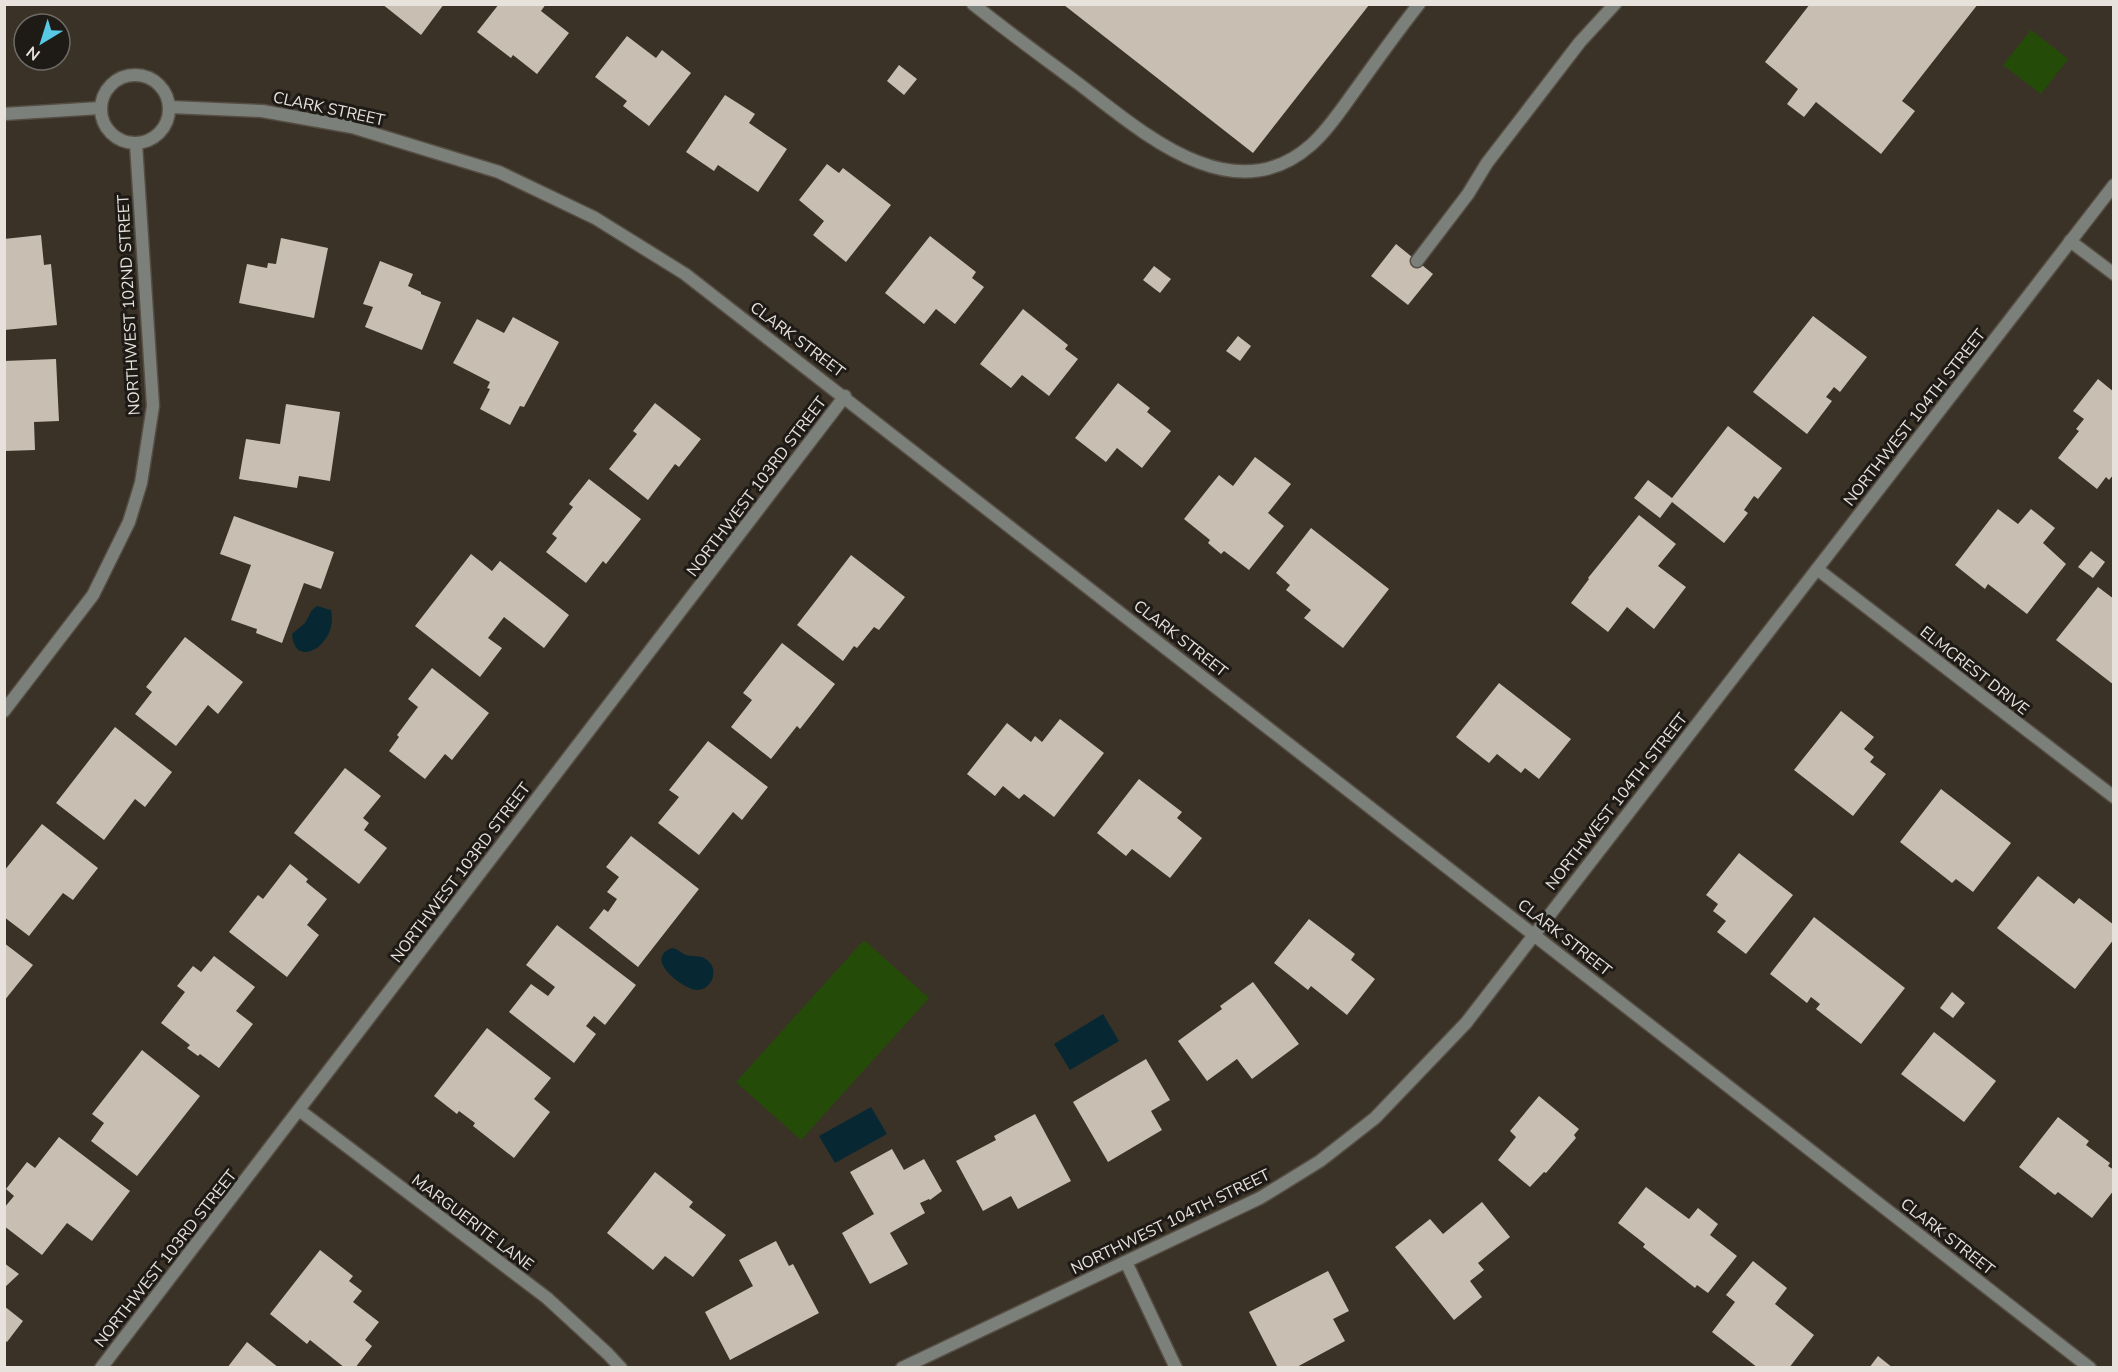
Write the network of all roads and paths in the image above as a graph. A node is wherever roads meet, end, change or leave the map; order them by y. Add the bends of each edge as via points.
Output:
1 (973, 4) edge
2 (1419, 4) edge
3 (1615, 4) edge
4 (170, 107) junction
5 (100, 108) junction
6 (4, 114) edge
7 (136, 144) junction
8 (2114, 185) edge
9 (2070, 241) junction
10 (1417, 261) dead end
11 (2114, 274) edge
12 (845, 396) junction
13 (1817, 569) junction
14 (4, 711) edge
15 (2114, 797) edge
16 (1534, 934) junction
17 (299, 1110) junction
18 (1126, 1263) junction
19 (101, 1368) edge
20 (621, 1368) edge
21 (902, 1368) edge
22 (1176, 1368) edge
23 (2090, 1368) edge

1 - 2 street via 1142,134 1184,156 1229,171 1254,172 1283,165 1311,145
3 - 10 street via 1580,42
4 - 5 street via 158,84 134,75 111,85
4 - 7 street via 162,131 150,141
4 - 12 street, CLARK STREET via 262,111 352,127 499,172 595,218 685,273
5 - 6 street
5 - 7 street via 109,133
7 - 14 street, NORTHWEST 102ND STREET via 153,405 141,483 129,522 93,595
8 - 9 street, NORTHWEST 104TH STREET
9 - 11 street
9 - 13 street, NORTHWEST 104TH STREET
12 - 16 street, CLARK STREET
12 - 17 street, NORTHWEST 103RD STREET
13 - 15 street, ELMCREST DRIVE
13 - 16 street, NORTHWEST 104TH STREET
16 - 18 street, NORTHWEST 104TH STREET via 1466,1023 1376,1118 1320,1161 1260,1198
16 - 23 street, CLARK STREET
17 - 19 street, NORTHWEST 103RD STREET
17 - 20 street, MARGUERITE LANE via 547,1298
18 - 21 street, NORTHWEST 104TH STREET
18 - 22 street

